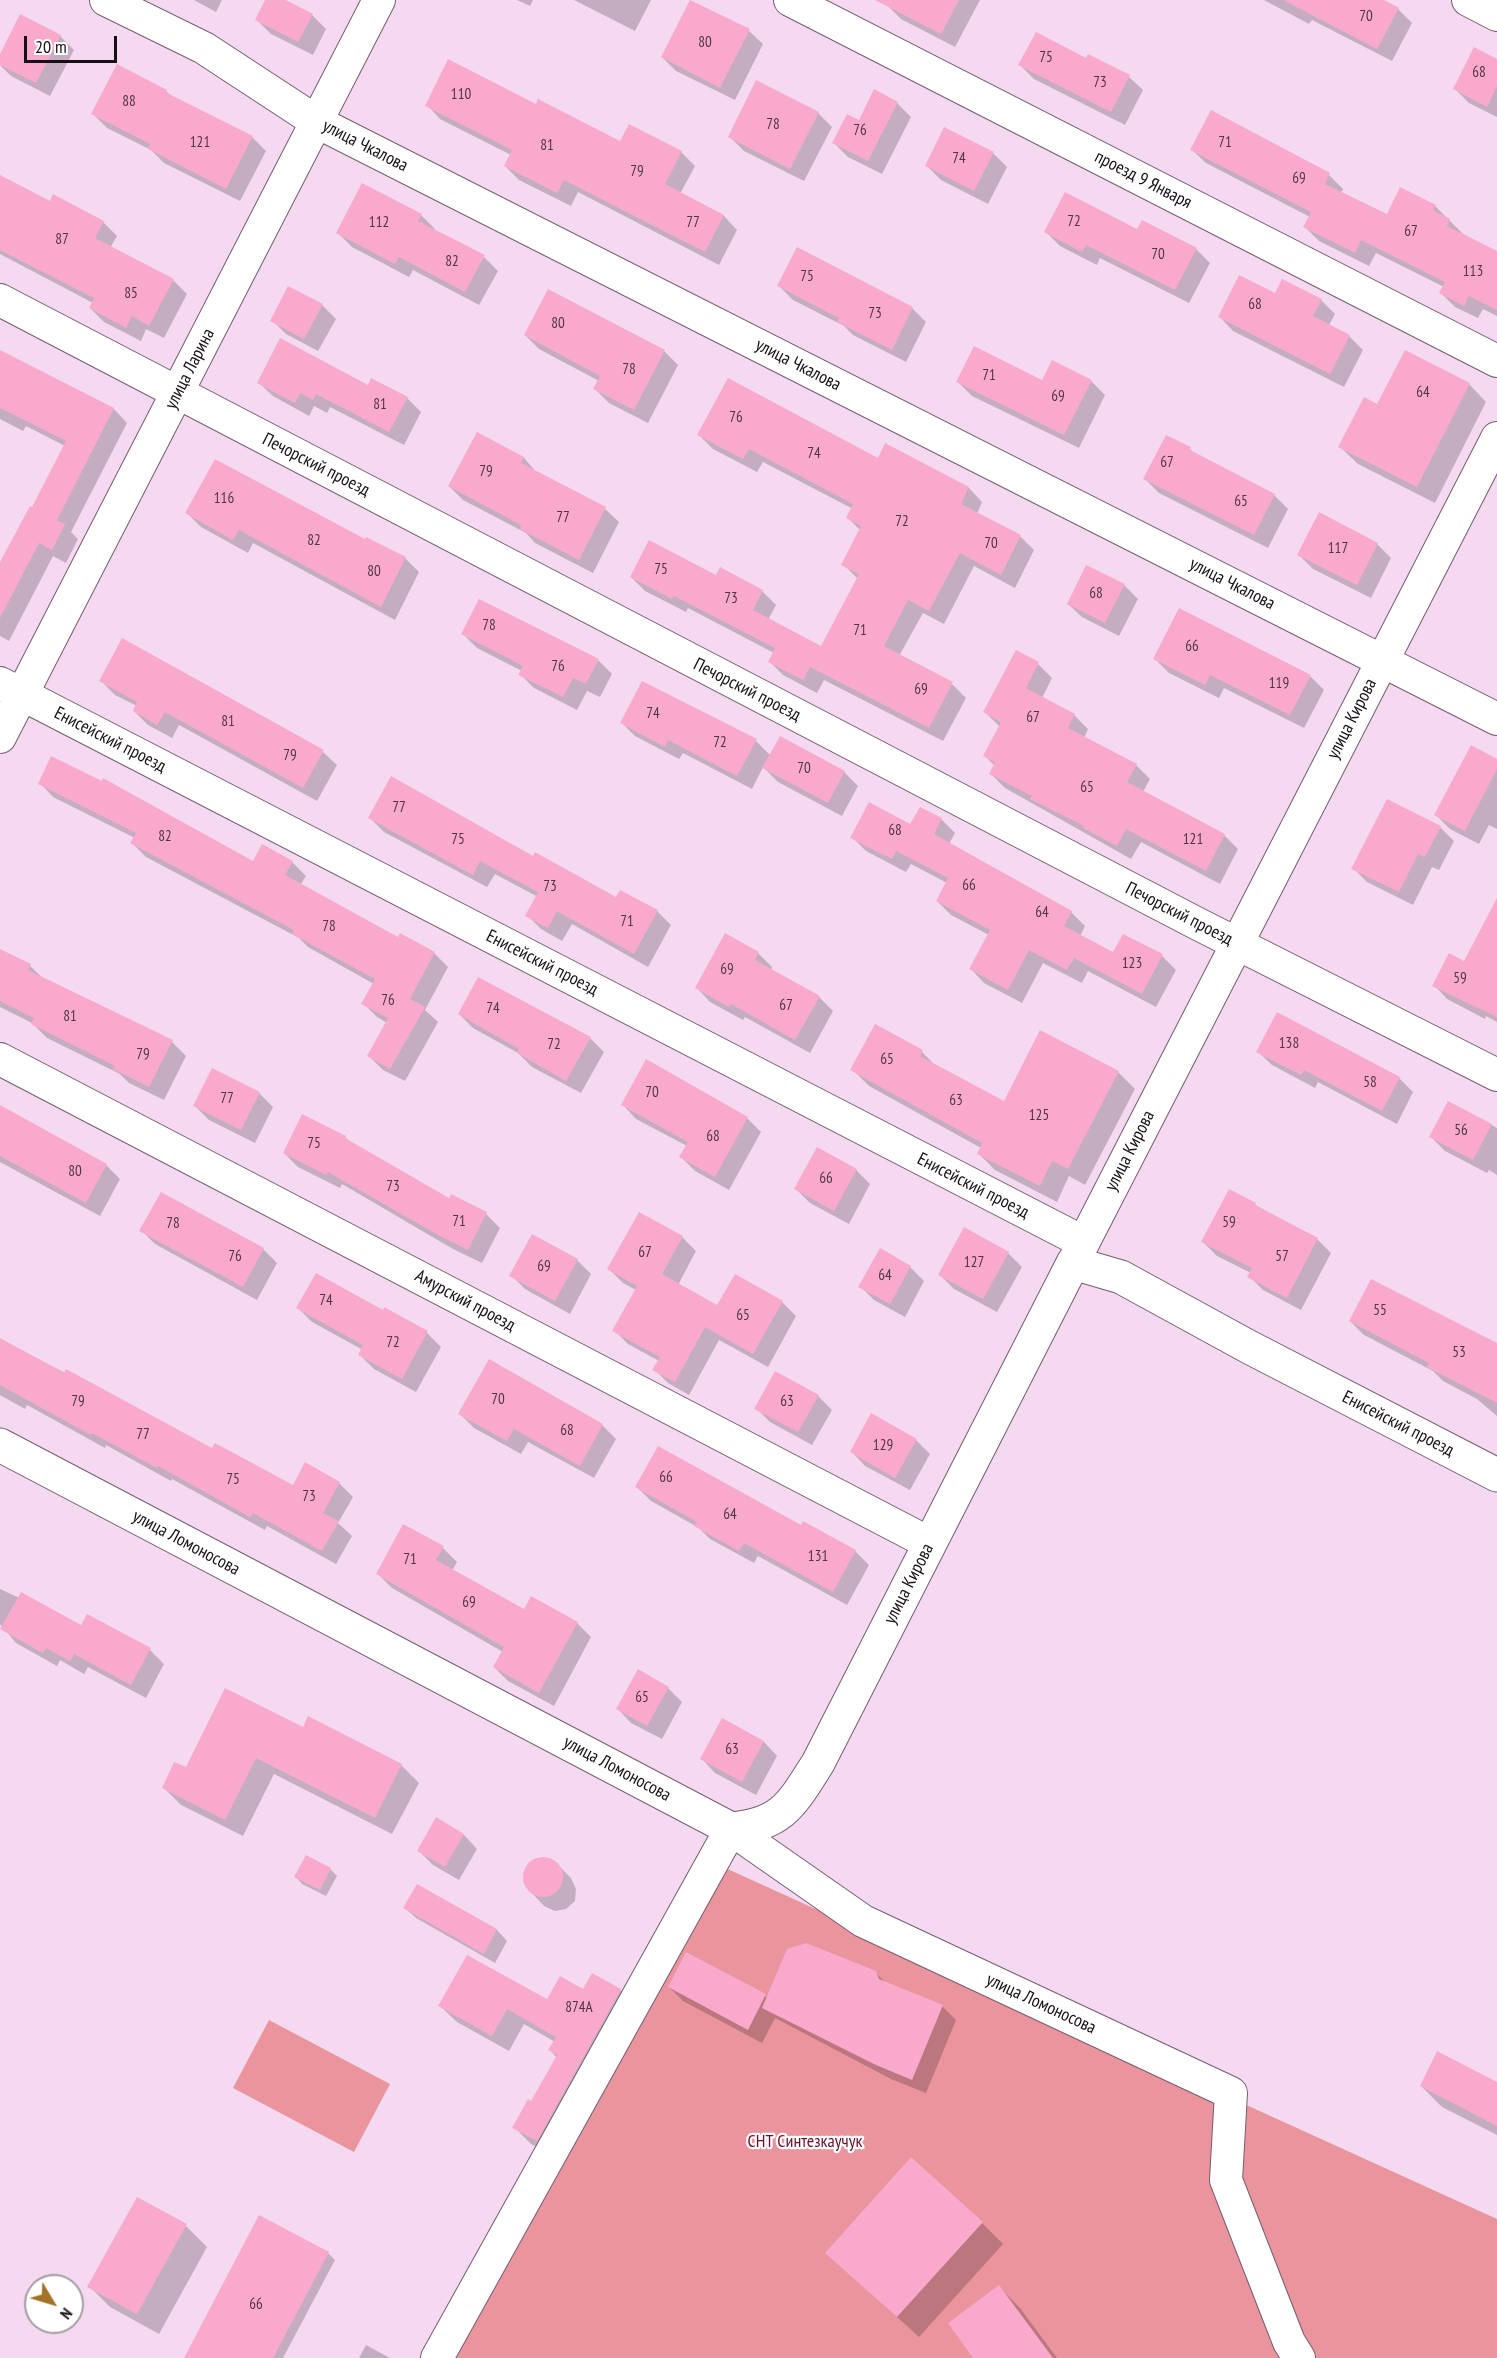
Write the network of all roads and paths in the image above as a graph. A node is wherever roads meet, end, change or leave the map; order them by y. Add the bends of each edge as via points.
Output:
1 (106, 0) edge
2 (379, 0) edge
3 (790, 0) edge
4 (1468, 0) edge
5 (1497, 15) edge
6 (317, 122) junction
7 (0, 300) edge
8 (1497, 361) edge
9 (177, 393) junction
10 (1497, 438) edge
11 (1383, 660) junction
12 (11, 689) edge
13 (1497, 719) edge
14 (0, 737) edge
15 (1236, 944) junction
16 (0, 1059) edge
17 (1497, 1075) edge
18 (1078, 1253) junction
19 (0, 1445) edge
20 (1497, 1475) edge
21 (929, 1543) junction
22 (731, 1828) junction
23 (437, 2358) edge
24 (1299, 2358) edge

1 - 6 street, улица Чкалова via 204,48
2 - 6 street, улица Ларина
3 - 8 street, проезд 9 Января
4 - 5 street
6 - 9 street, улица Ларина
6 - 11 street, улица Чкалова
7 - 9 street, Печорский проезд
9 - 12 street, улица Ларина
9 - 15 street, Печорский проезд
10 - 11 street, улица Кирова
11 - 13 street, улица Чкалова
11 - 15 street, улица Кирова
12 - 14 street, улица Ларина
12 - 18 street, Енисейский проезд
15 - 17 street, Печорский проезд
15 - 18 street, улица Кирова
16 - 21 street, Амурский проезд
18 - 20 main road, Енисейский проезд via 1249,1347
18 - 21 main road, улица Кирова
19 - 22 main road, улица Ломоносова
21 - 22 main road, улица Кирова via 818,1763 795,1800 776,1817 753,1827
22 - 23 street
22 - 24 street, улица Ломоносова via 863,1921 1231,2093 1226,2180 1289,2342

